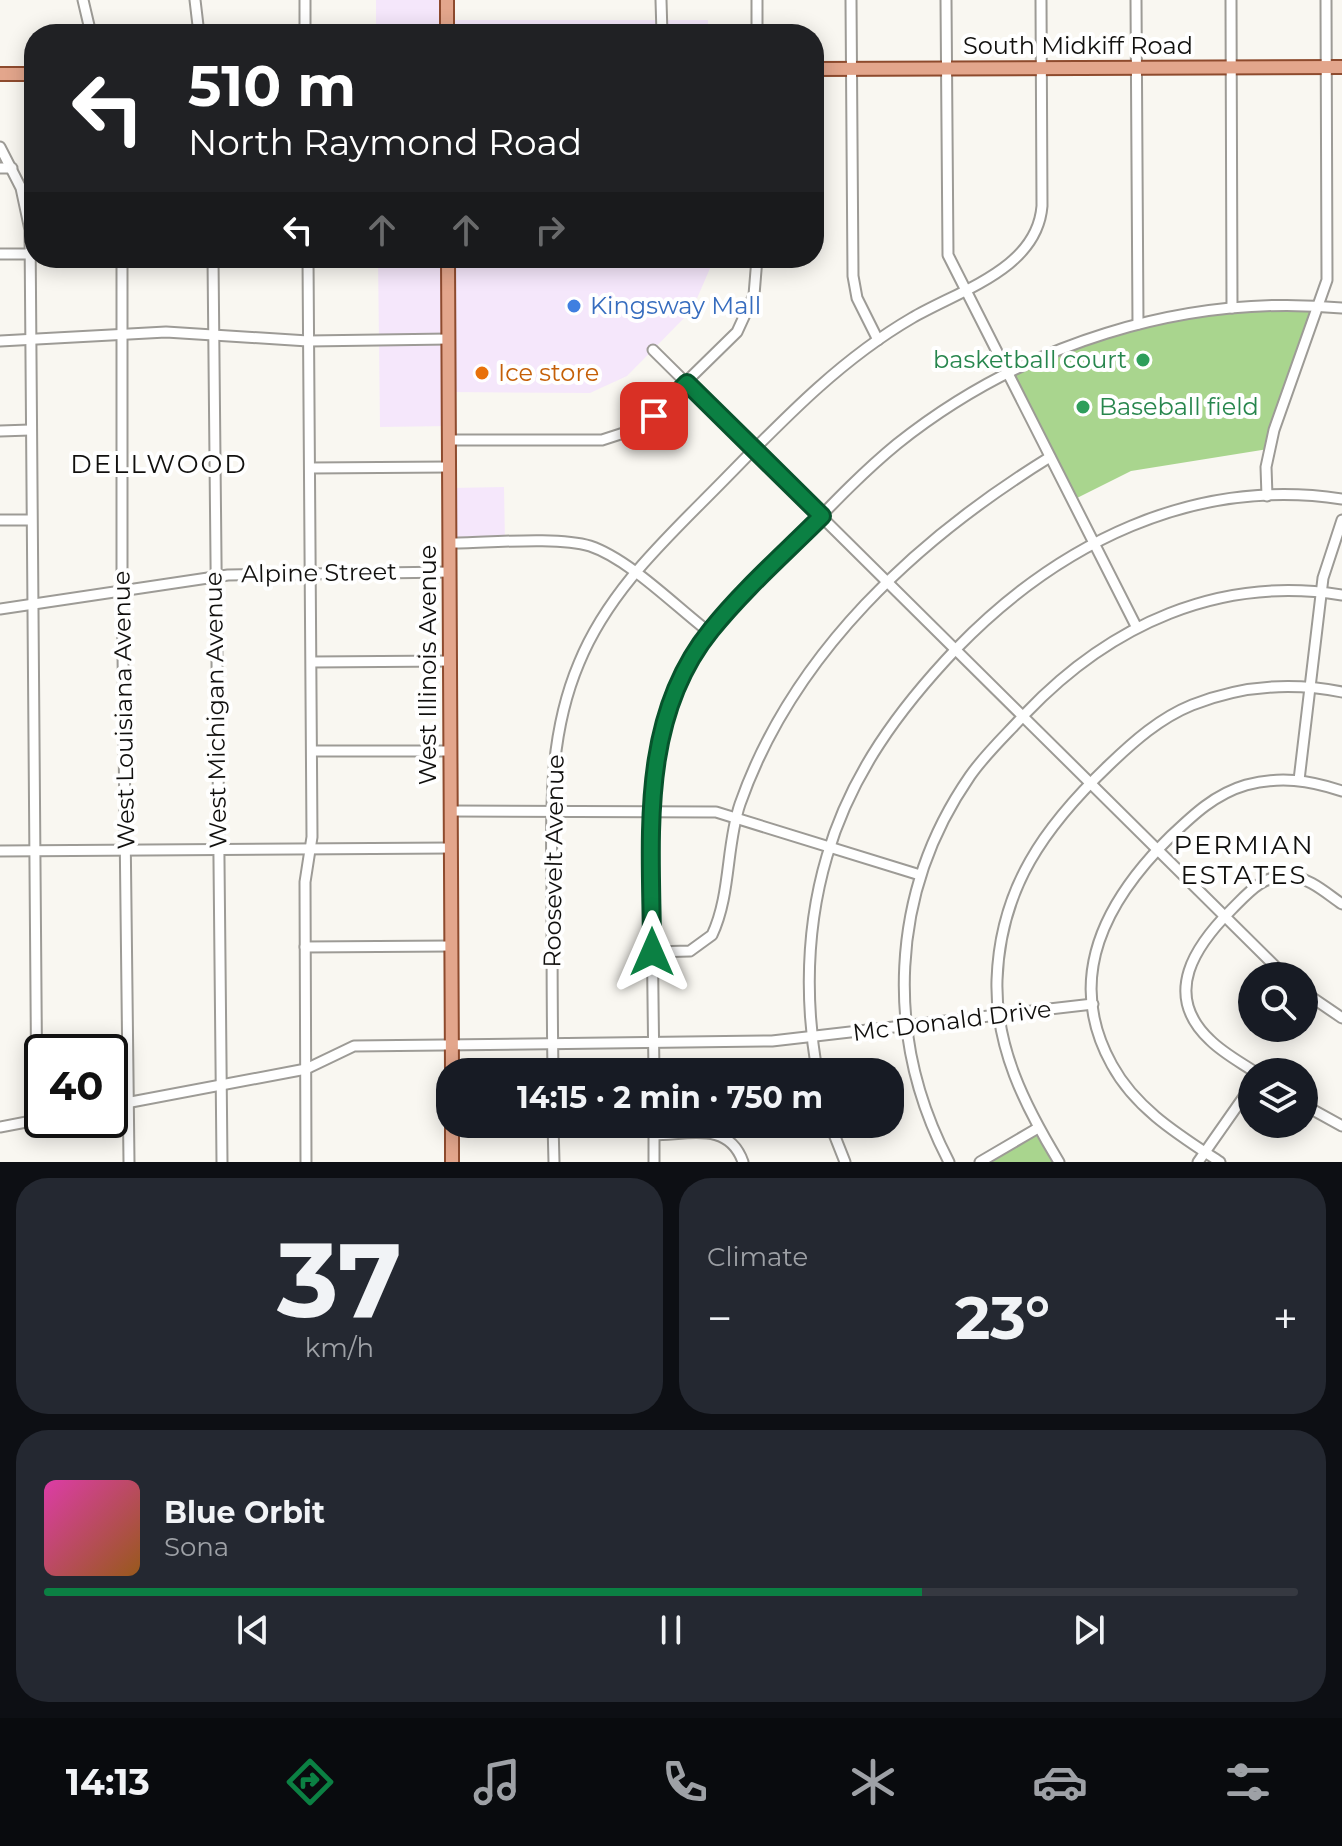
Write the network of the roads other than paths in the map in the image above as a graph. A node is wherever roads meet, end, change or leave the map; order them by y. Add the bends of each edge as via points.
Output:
1 (83, 0) edge
2 (195, 0) edge
3 (305, 0) edge
4 (447, 0) edge
5 (661, 0) edge
6 (757, 0) edge
7 (851, 0) edge
8 (946, 0) edge
9 (1041, 0) edge
10 (1136, 0) edge
11 (1231, 0) edge
12 (1326, 0) edge
13 (89, 24) edge
14 (198, 24) edge
15 (305, 24) edge
16 (447, 24) edge
17 (662, 24) edge
18 (757, 24) edge
19 (1136, 67) junction
20 (1231, 67) junction
21 (1326, 67) junction
22 (1342, 67) edge
23 (947, 68) junction
24 (1042, 68) junction
25 (824, 69) edge
26 (852, 69) junction
27 (0, 74) edge
28 (24, 74) edge
29 (0, 147) edge
30 (0, 168) edge
31 (12, 168) junction
32 (24, 199) edge
33 (0, 254) edge
34 (24, 254) edge
35 (30, 268) edge
36 (122, 268) edge
37 (213, 268) edge
38 (308, 268) edge
39 (448, 268) edge
40 (757, 268) edge
41 (965, 288) junction
42 (1318, 307) junction
43 (1232, 308) junction
44 (1342, 308) edge
45 (1138, 324) junction
46 (214, 334) junction
47 (123, 336) junction
48 (449, 339) junction
49 (878, 340) junction
50 (0, 341) edge
51 (30, 341) junction
52 (308, 341) junction
53 (653, 350) dead end
54 (1007, 373) junction
55 (687, 383) junction
56 (30, 430) junction
57 (0, 431) edge
58 (449, 440) junction
59 (754, 449) junction
60 (1050, 457) junction
61 (449, 467) junction
62 (310, 468) junction
63 (1267, 496) junction
64 (1342, 499) edge
65 (822, 516) junction
66 (0, 520) edge
67 (30, 520) junction
68 (1342, 520) edge
69 (1094, 541) junction
70 (449, 543) junction
71 (450, 572) junction
72 (633, 573) junction
73 (311, 574) junction
74 (214, 576) junction
75 (888, 584) junction
76 (123, 592) junction
77 (1322, 592) junction
78 (1342, 595) edge
79 (31, 607) junction
80 (0, 609) edge
81 (1136, 626) junction
82 (709, 632) junction
83 (956, 650) junction
84 (450, 661) junction
85 (312, 662) junction
86 (1311, 686) junction
87 (1342, 692) edge
88 (1023, 717) junction
89 (312, 751) junction
90 (451, 751) junction
91 (1299, 780) junction
92 (1090, 783) junction
93 (1342, 791) edge
94 (652, 810) junction
95 (451, 811) junction
96 (551, 811) junction
97 (736, 817) junction
98 (831, 846) junction
99 (451, 848) junction
100 (310, 850) junction
101 (1157, 850) junction
102 (0, 851) edge
103 (35, 851) junction
104 (126, 851) junction
105 (219, 851) junction
106 (920, 875) junction
107 (1342, 904) edge
108 (1225, 916) junction
109 (451, 946) junction
110 (305, 947) junction
111 (652, 952) junction
112 (1271, 962) edge
113 (1318, 1002) edge
114 (1093, 1004) junction
115 (999, 1015) junction
116 (1342, 1018) edge
117 (905, 1027) junction
118 (38, 1034) edge
119 (811, 1038) junction
120 (654, 1042) junction
121 (553, 1044) junction
122 (452, 1045) junction
123 (452, 1058) edge
124 (553, 1058) edge
125 (654, 1058) edge
126 (815, 1058) edge
127 (1238, 1059) edge
128 (306, 1069) junction
129 (221, 1085) junction
130 (129, 1103) junction
131 (1238, 1105) edge
132 (1318, 1113) edge
133 (24, 1123) edge
134 (1342, 1126) edge
135 (0, 1127) edge
136 (1038, 1128) junction
137 (452, 1138) edge
138 (553, 1138) edge
139 (654, 1138) edge
140 (729, 1138) edge
141 (836, 1138) edge
142 (1205, 1152) junction
143 (129, 1162) edge
144 (222, 1162) edge
145 (306, 1162) edge
146 (452, 1162) edge
147 (554, 1162) edge
148 (654, 1162) edge
149 (743, 1162) edge
150 (845, 1162) edge
151 (949, 1162) edge
152 (980, 1162) edge
153 (1059, 1162) edge
154 (1198, 1162) edge
155 (1220, 1162) edge

1 - 13 street
2 - 14 street
3 - 15 street
4 - 16 main road
5 - 17 street
6 - 18 street
7 - 26 street
8 - 23 street
9 - 24 street, Roosevelt Avenue
10 - 19 street
11 - 20 street
12 - 21 street
19 - 20 main road, South Midkiff Road
19 - 24 main road, South Midkiff Road
19 - 45 street
20 - 21 main road, South Midkiff Road
20 - 43 street
21 - 22 main road, South Midkiff Road
21 - 42 street via 1327,277
23 - 24 main road, South Midkiff Road
23 - 26 main road, South Midkiff Road
23 - 41 street via 948,247
24 - 41 street, Roosevelt Avenue via 1040,223 1018,259
25 - 26 main road, South Midkiff Road
26 - 49 street via 853,276 857,298
27 - 28 main road
29 - 31 street
30 - 31 street
31 - 32 street
33 - 34 street
35 - 51 street
36 - 47 street, West Louisiana Avenue
37 - 46 street, West Michigan Avenue
38 - 52 street
39 - 48 main road, West Illinois Avenue
40 - 55 street via 756,287 742,324
41 - 49 street, Roosevelt Avenue
41 - 54 street
42 - 43 street
42 - 44 street
42 - 63 street via 1274,430
43 - 45 street
45 - 54 street
46 - 47 street
46 - 52 street
46 - 74 street, West Michigan Avenue
47 - 51 street
47 - 76 street, West Louisiana Avenue
48 - 52 street
48 - 58 main road, West Illinois Avenue
49 - 59 street, Roosevelt Avenue via 824,382
50 - 51 street
51 - 56 street
52 - 62 street
53 - 55 street
54 - 60 street
54 - 65 street via 903,440
55 - 58 street via 648,422 613,438
55 - 59 street
56 - 57 street
56 - 67 street
58 - 61 main road, West Illinois Avenue
59 - 65 street
59 - 72 street, Roosevelt Avenue
60 - 69 street
60 - 75 street via 962,514
61 - 62 street
61 - 70 main road, West Illinois Avenue
62 - 73 street
63 - 64 street
63 - 69 street via 1177,509
65 - 75 street
65 - 82 street
66 - 67 street
67 - 79 street
68 - 77 street
69 - 81 street
69 - 83 street via 1023,586
70 - 71 main road, West Illinois Avenue
70 - 72 street via 581,544 610,555
71 - 73 street, Alpine Street
71 - 84 main road, West Illinois Avenue
72 - 82 street
72 - 96 street, Roosevelt Avenue via 601,618 572,680 557,740
73 - 74 street, Alpine Street
73 - 85 street
74 - 76 street, Alpine Street
74 - 105 street, West Michigan Avenue
75 - 83 street
75 - 97 street via 801,683 769,736
76 - 79 street, Alpine Street
76 - 104 street, West Louisiana Avenue
77 - 78 street
77 - 81 street via 1271,590 1218,597
77 - 86 street
79 - 80 street, Alpine Street
79 - 103 street
81 - 88 street via 1073,669
82 - 94 street via 677,684 665,716
83 - 88 street
83 - 98 street via 883,737 855,786
84 - 85 street
84 - 90 main road, West Illinois Avenue
85 - 89 street
86 - 87 street
86 - 91 street
86 - 92 street via 1251,688 1192,705 1136,739
88 - 92 street
88 - 106 street via 962,787
89 - 90 street
89 - 100 street
90 - 95 main road, West Illinois Avenue
91 - 93 street
91 - 101 street via 1272,780 1219,797
92 - 101 street
92 - 115 street via 1051,825 1016,890 1000,950
94 - 96 street
94 - 97 street
94 - 111 street
95 - 96 street
95 - 99 main road, West Illinois Avenue
96 - 121 street, Roosevelt Avenue
97 - 98 street
97 - 111 street via 712,935 690,951
98 - 106 street
98 - 119 street via 810,949
99 - 100 street
99 - 109 main road, West Illinois Avenue
100 - 105 street
100 - 110 street
101 - 108 street
101 - 114 street via 1127,883 1104,921 1094,963
102 - 103 street
103 - 104 street
103 - 118 street
104 - 105 street
104 - 130 street, West Louisiana Avenue
105 - 129 street, West Michigan Avenue
106 - 117 street via 905,949
107 - 108 street via 1309,881 1277,877 1256,885
108 - 112 street
108 - 127 street via 1193,956 1188,999 1205,1035
109 - 110 street
109 - 122 main road, West Illinois Avenue
110 - 128 street
111 - 120 street
113 - 116 street
114 - 115 street, Mc Donald Drive
114 - 142 street via 1106,1052 1128,1089 1152,1115
115 - 117 street, Mc Donald Drive
115 - 136 street via 1012,1076
117 - 119 street, Mc Donald Drive
117 - 151 street via 921,1097
119 - 120 street, Mc Donald Drive
119 - 126 street
120 - 121 street, Mc Donald Drive
120 - 125 street
121 - 122 street, Mc Donald Drive
121 - 124 street, Roosevelt Avenue
122 - 123 main road, West Illinois Avenue
122 - 128 street, Mc Donald Drive via 354,1046
128 - 129 street, Mc Donald Drive
128 - 145 street
129 - 130 street, Mc Donald Drive
129 - 144 street, West Michigan Avenue
130 - 143 street, West Louisiana Avenue
131 - 142 street
132 - 134 street
133 - 135 street
136 - 152 street
136 - 153 street
137 - 146 main road
138 - 147 street
139 - 148 street
140 - 149 street
141 - 150 street
142 - 154 street
142 - 155 street

